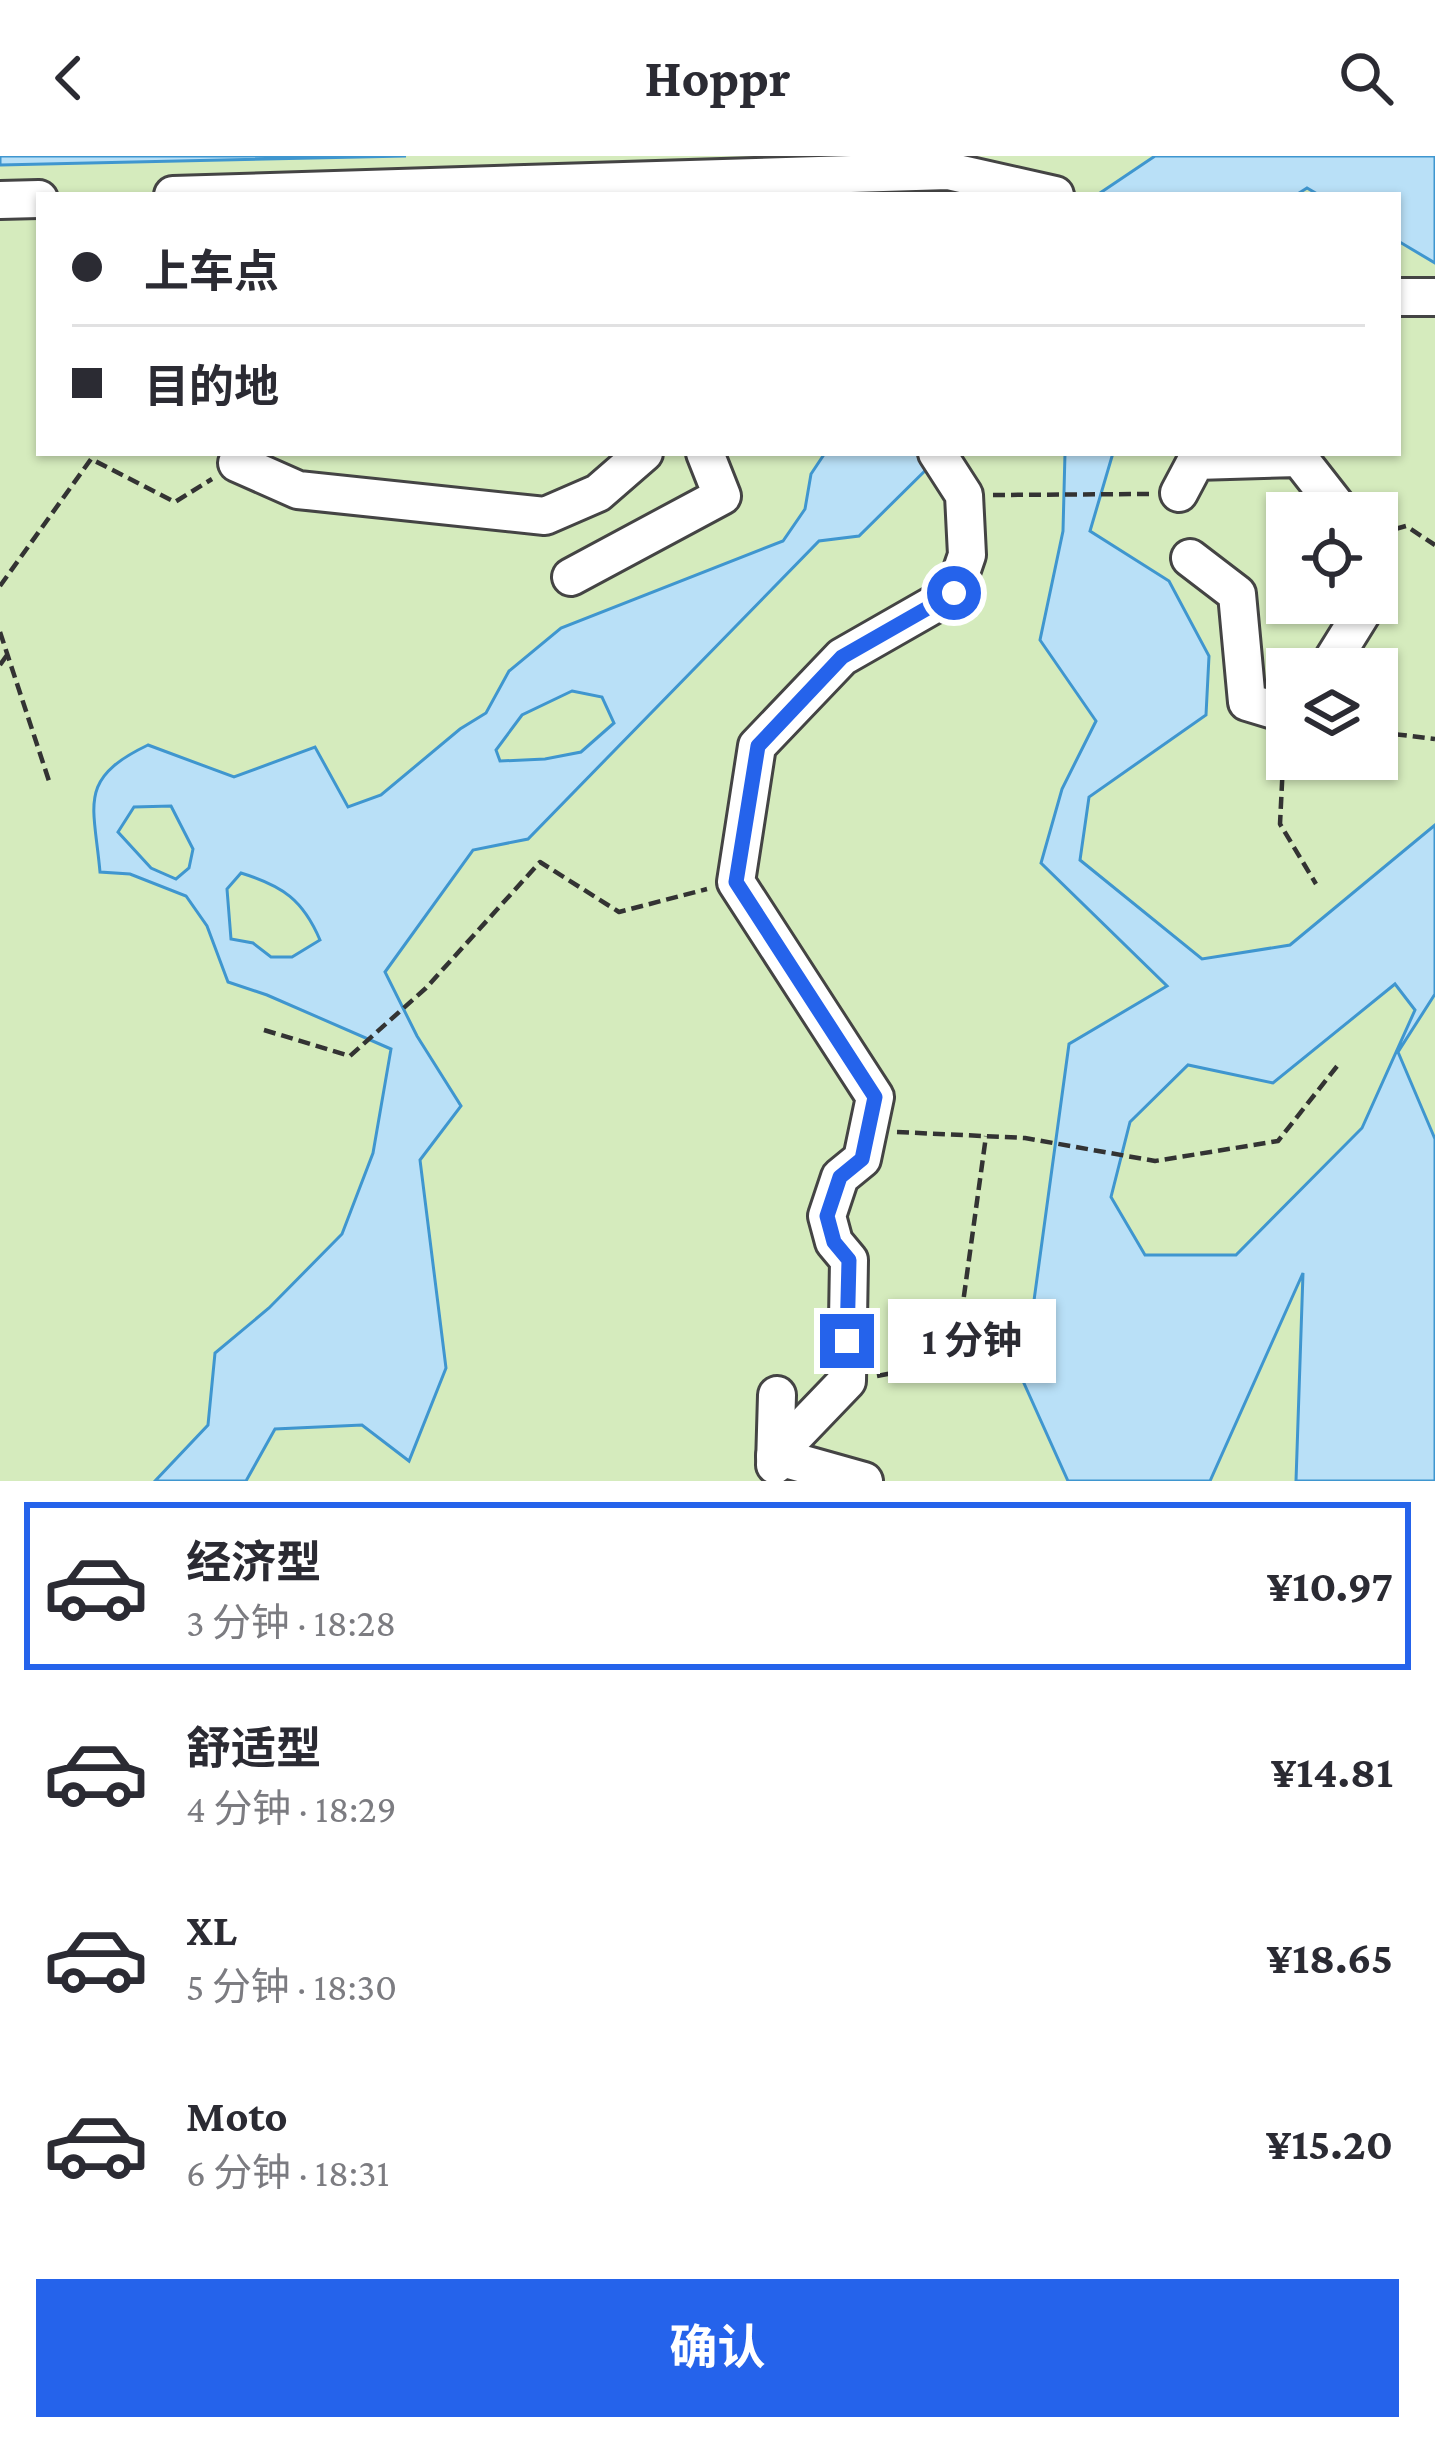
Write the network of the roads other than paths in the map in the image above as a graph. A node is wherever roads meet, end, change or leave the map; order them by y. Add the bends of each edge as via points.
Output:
1 (972, 166) edge
2 (834, 185) edge
3 (371, 192) edge
4 (1046, 192) edge
5 (36, 199) edge
6 (0, 200) edge
7 (1401, 297) edge
8 (1435, 297) edge
9 (641, 456) edge
10 (706, 456) edge
11 (939, 456) edge
12 (1282, 456) edge
13 (1300, 456) edge
14 (238, 464) road end
15 (1326, 492) edge
16 (1179, 493) road end
17 (1190, 558) dead end
18 (571, 577) dead end
19 (1266, 708) edge
20 (777, 1395) dead end
21 (775, 1469) edge
22 (865, 1481) edge

1 - 2 street
1 - 4 street
2 - 3 street
5 - 6 street
7 - 8 street
9 - 14 street via 598,494 545,516 298,490
10 - 18 street via 722,496
11 - 21 street via 964,495 967,555 954,593 842,657 758,746 736,882 875,1097 862,1159 840,1177 827,1216 849,1260 847,1381
12 - 16 street via 1196,461
13 - 15 street
17 - 19 street via 1237,594 1247,702
20 - 21 street
21 - 22 street

